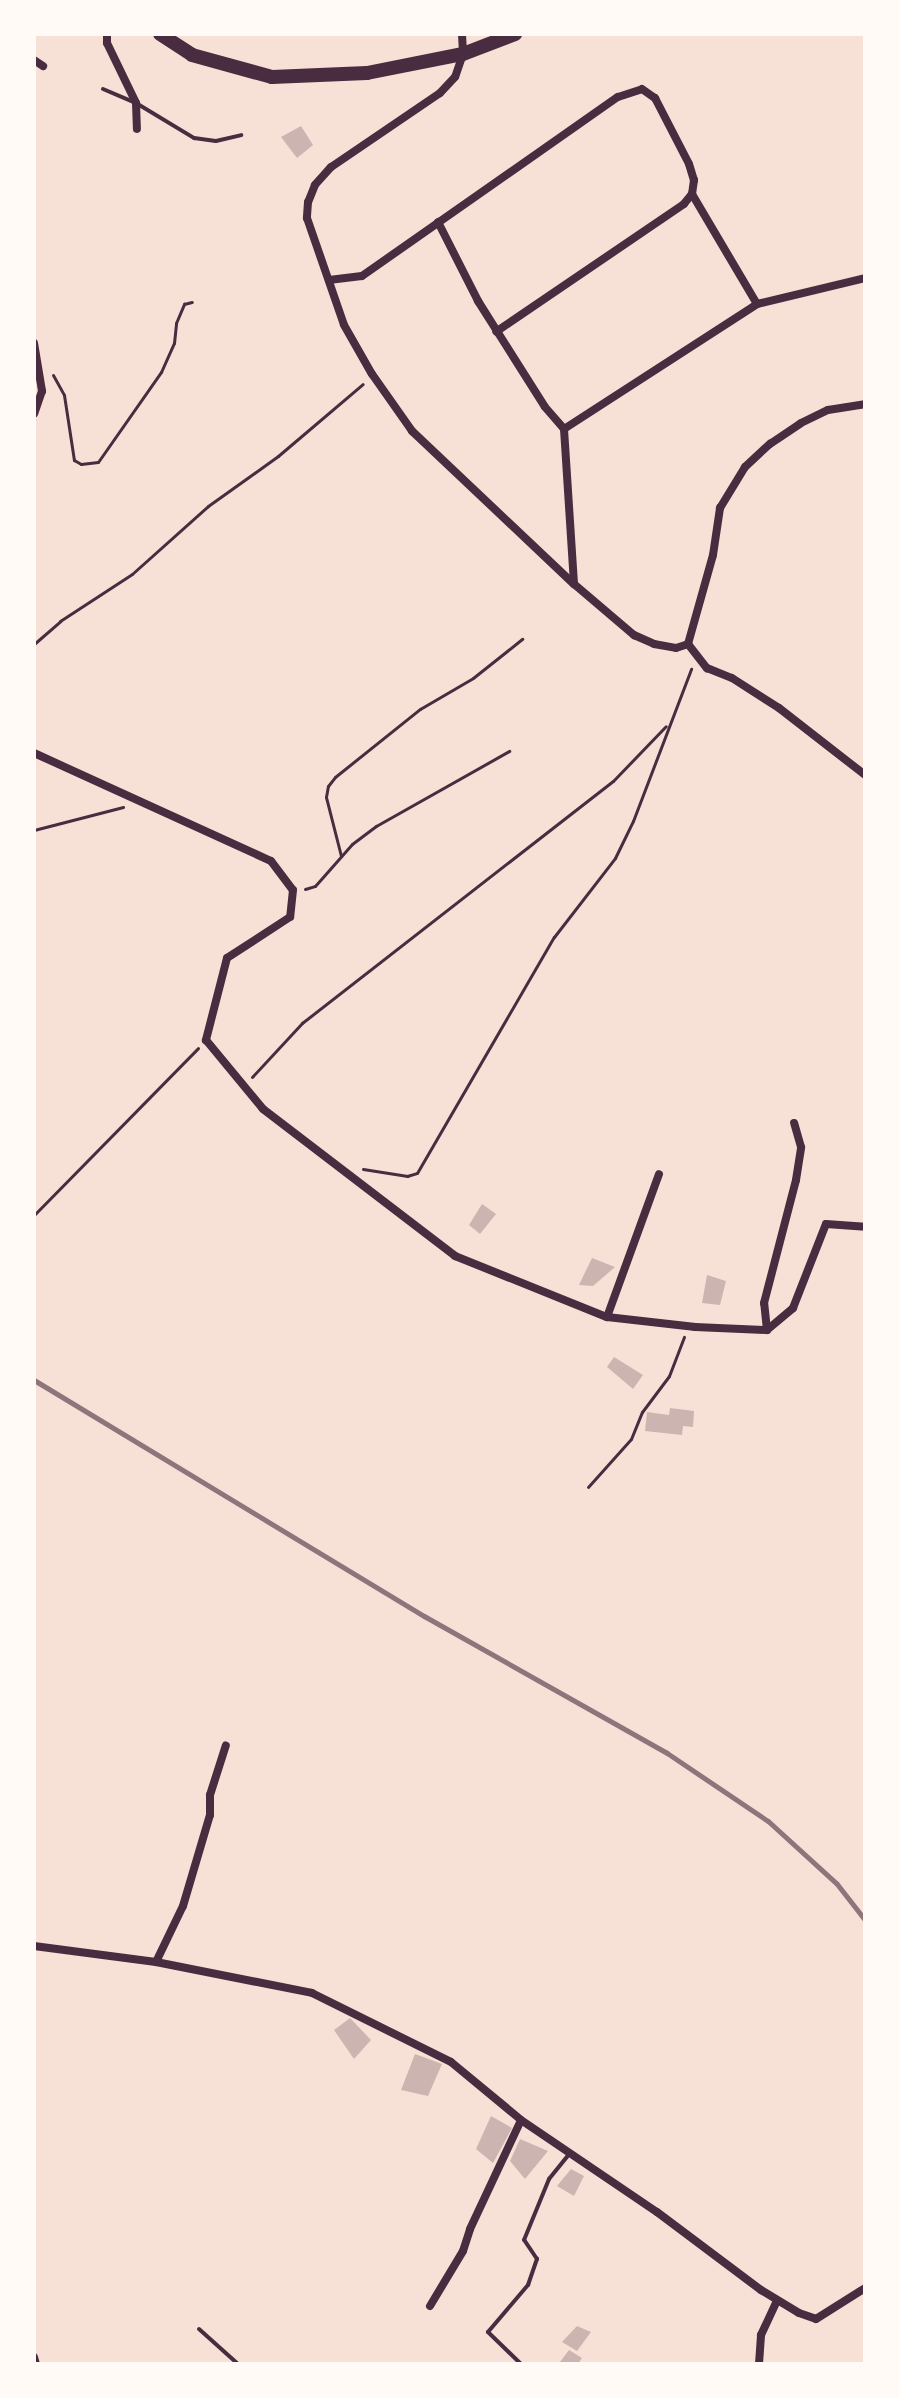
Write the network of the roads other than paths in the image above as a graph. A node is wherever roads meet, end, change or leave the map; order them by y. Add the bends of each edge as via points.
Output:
1 (107, 34) edge
2 (160, 34) edge
3 (462, 34) edge
4 (515, 34) edge
5 (463, 54) junction
6 (34, 60) edge
7 (43, 66) dead end
8 (103, 89) dead end
9 (136, 103) junction
10 (137, 129) dead end
11 (241, 135) dead end
12 (692, 194) junction
13 (438, 222) junction
14 (865, 278) edge
15 (329, 280) junction
16 (757, 304) junction
17 (496, 332) junction
18 (34, 343) edge
19 (865, 404) edge
20 (34, 414) edge
21 (564, 429) junction
22 (574, 584) junction
23 (688, 644) junction
24 (34, 753) edge
25 (865, 775) edge
26 (794, 1123) dead end
27 (659, 1174) dead end
28 (864, 1224) edge
29 (607, 1317) junction
30 (767, 1330) junction
31 (226, 1745) dead end
32 (34, 1946) edge
33 (156, 1962) junction
34 (521, 2120) junction
35 (569, 2154) junction
36 (865, 2288) edge
37 (777, 2301) junction
38 (430, 2306) dead end
39 (199, 2329) dead end
40 (34, 2357) edge
41 (36, 2364) edge
42 (238, 2364) edge
43 (521, 2364) edge
44 (759, 2364) edge

1 - 9 street
2 - 5 main road via 192,55 272,77 367,73
3 - 5 street
4 - 5 main road
5 - 15 street via 455,77 440,93 331,167 315,185 307,218
6 - 7 street
8 - 9 lane
9 - 10 street
9 - 11 lane via 194,138 216,141
12 - 13 street via 689,164 655,98 642,89 632,90
12 - 16 street
12 - 17 street
13 - 15 street via 362,276
13 - 17 street
14 - 16 street
15 - 22 street via 344,325 412,431
16 - 21 street
17 - 21 street
18 - 20 street via 42,391
19 - 23 street via 828,410 801,423 745,467 720,508
21 - 22 street
22 - 23 street via 634,635 676,648
23 - 25 street via 707,668 779,708
24 - 29 street via 271,861 293,890 290,917 227,958 206,1040 263,1109 455,1256
26 - 30 street via 801,1147 764,1303
27 - 29 street
28 - 30 street via 826,1224 793,1308
29 - 30 street
31 - 33 street via 183,1906
32 - 33 street
33 - 34 street via 312,1993 451,2062
34 - 35 street
34 - 38 street via 463,2251
35 - 37 street
35 - 43 lane via 549,2179 524,2240 537,2259 528,2285 488,2332
36 - 37 street via 816,2319
37 - 44 street via 761,2335
39 - 42 lane
40 - 41 street

